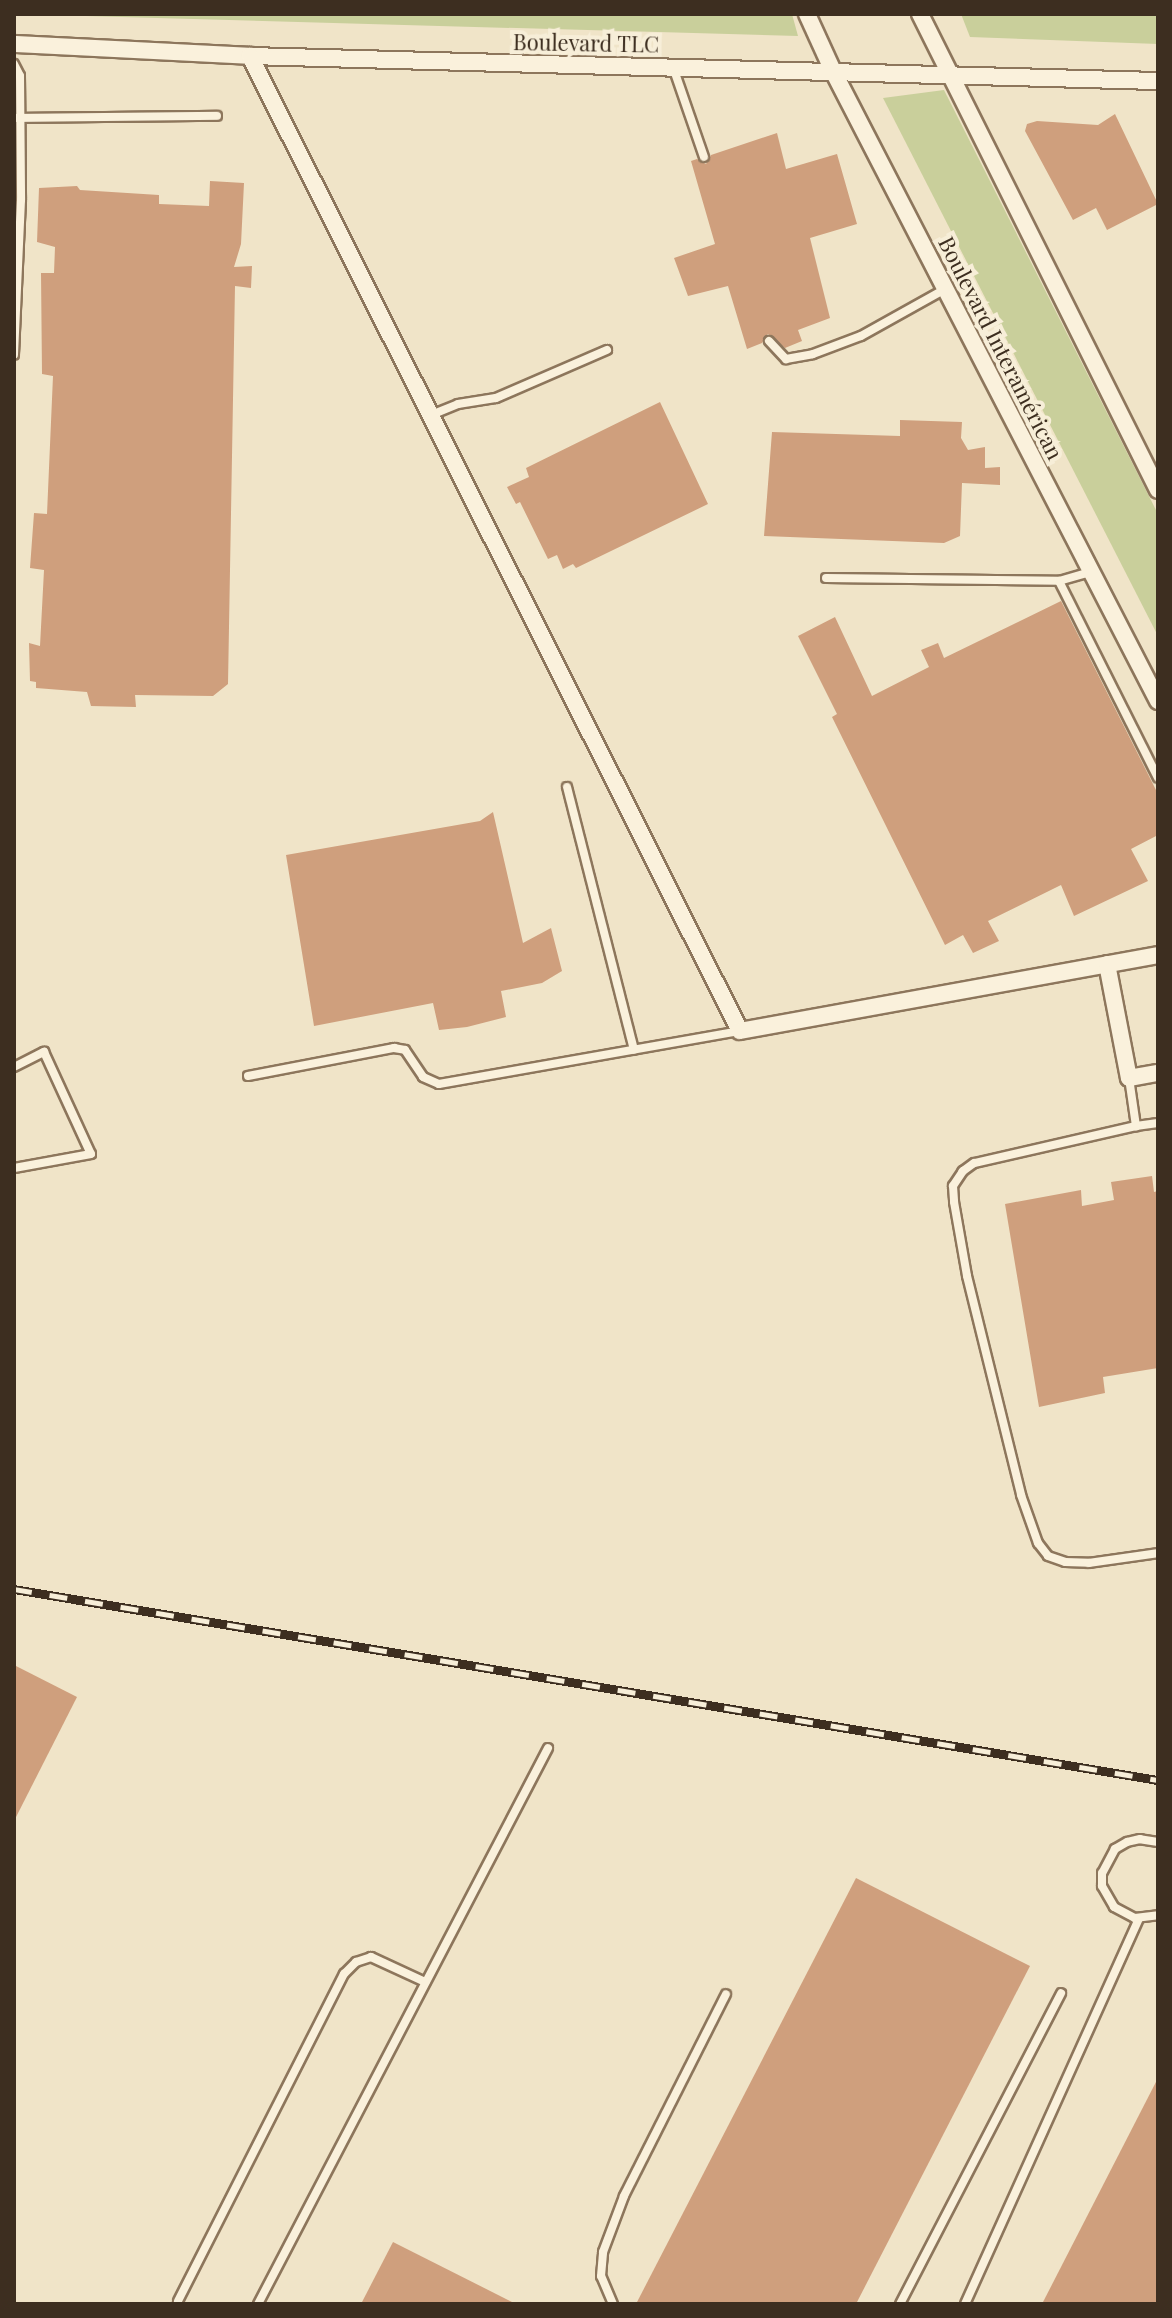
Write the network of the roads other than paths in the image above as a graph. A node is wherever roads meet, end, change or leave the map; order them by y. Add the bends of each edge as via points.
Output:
1 (807, 14) edge
2 (920, 14) edge
3 (14, 44) edge
4 (250, 56) junction
5 (14, 64) edge
6 (673, 67) junction
7 (833, 71) junction
8 (949, 73) junction
9 (1158, 81) edge
10 (217, 116) dead end
11 (17, 118) edge
12 (704, 157) dead end
13 (946, 289) junction
14 (769, 341) dead end
15 (607, 350) dead end
16 (14, 355) edge
17 (430, 416) junction
18 (1158, 490) edge
19 (1091, 572) junction
20 (826, 578) dead end
21 (1059, 581) junction
22 (1158, 701) edge
23 (1158, 778) edge
24 (567, 787) dead end
25 (1158, 955) edge
26 (1107, 964) junction
27 (740, 1031) junction
28 (634, 1050) junction
29 (14, 1067) edge
30 (1158, 1073) edge
31 (248, 1076) dead end
32 (1129, 1078) junction
33 (1158, 1123) edge
34 (1136, 1126) junction
35 (14, 1168) edge
36 (1158, 1553) edge
37 (548, 1748) dead end
38 (1158, 1842) edge
39 (1158, 1915) edge
40 (1139, 1918) junction
41 (425, 1982) junction
42 (1061, 1993) dead end
43 (726, 1994) dead end
44 (178, 2301) dead end
45 (258, 2304) edge
46 (613, 2304) edge
47 (900, 2304) edge
48 (965, 2304) edge

1 - 7 street, Boulevard Interamérican
2 - 8 street
3 - 4 street, Boulevard TLC
4 - 6 street, Boulevard TLC
4 - 17 street
5 - 11 lane via 20,76
6 - 7 street, Boulevard TLC
6 - 12 lane
7 - 8 street, Boulevard TLC
7 - 13 street, Boulevard Interamérican
8 - 9 street, Boulevard TLC
8 - 18 street
10 - 11 lane
11 - 16 lane via 21,200
13 - 14 lane via 861,336 813,354 786,359
13 - 19 street, Boulevard Interamérican
15 - 17 lane via 496,398 458,404
17 - 27 street
19 - 21 lane
19 - 22 street, Boulevard Interamérican
20 - 21 lane
21 - 23 lane
24 - 28 lane
25 - 26 street
26 - 27 street
26 - 32 street
27 - 28 lane
28 - 31 lane via 439,1084 423,1077 405,1050 394,1048
29 - 35 lane via 44,1052 91,1154
30 - 32 street
32 - 34 lane
33 - 34 lane
34 - 36 lane via 974,1163 953,1186 967,1276 1021,1495 1038,1543 1048,1556 1065,1562
37 - 41 lane
38 - 40 lane via 1127,1842 1115,1849 1102,1873 1102,1886 1114,1907
39 - 40 lane
40 - 48 lane
41 - 44 lane via 371,1957 344,1974
41 - 45 lane
42 - 47 lane
43 - 46 lane via 624,2196 603,2252 601,2276

